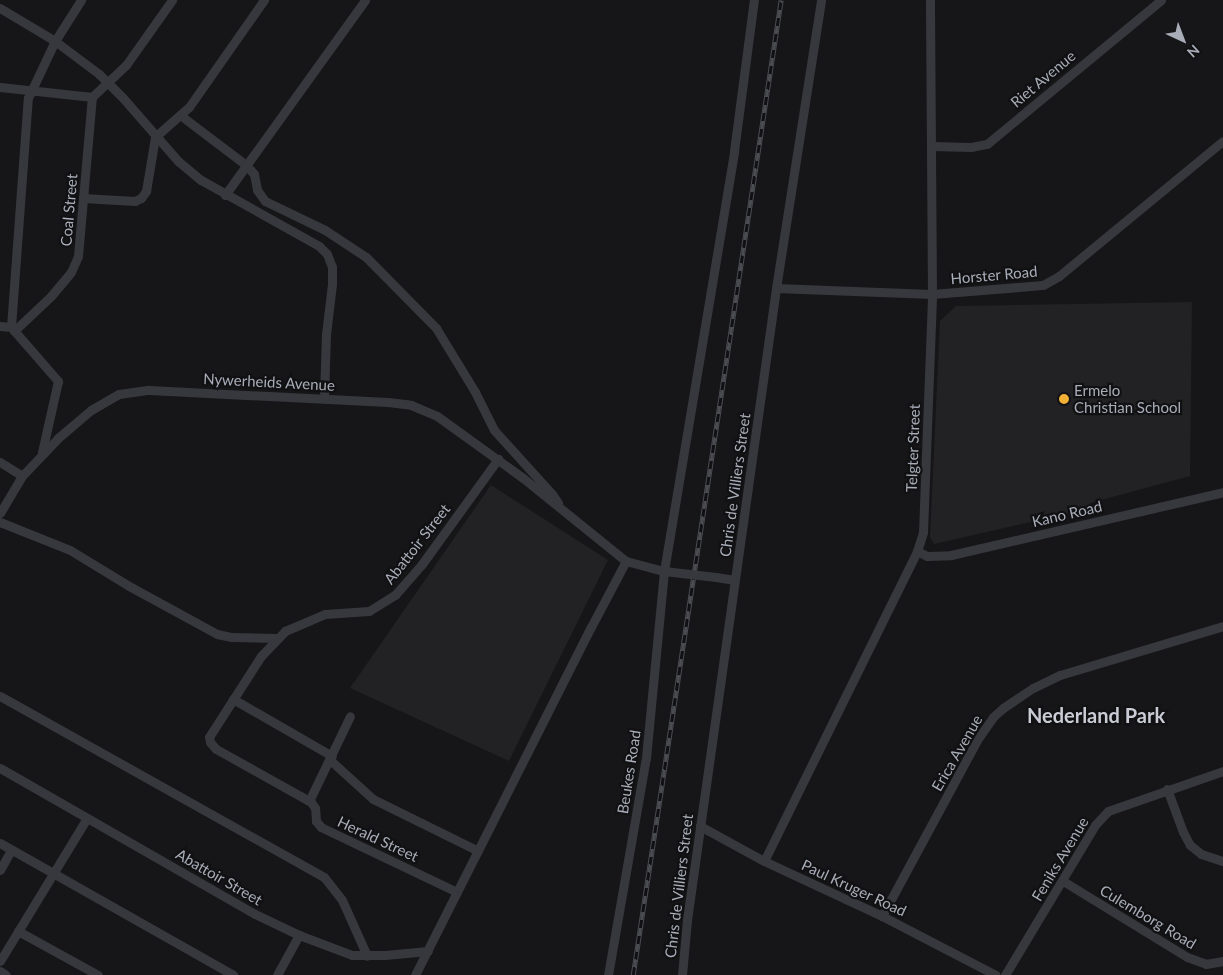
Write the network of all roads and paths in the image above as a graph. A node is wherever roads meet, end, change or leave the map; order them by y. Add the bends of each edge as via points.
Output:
1 (80, 0) edge
2 (172, 0) edge
3 (264, 0) edge
4 (365, 0) edge
5 (754, 0) edge
6 (821, 0) edge
7 (930, 0) edge
8 (1161, 0) edge
9 (0, 8) edge
10 (55, 41) junction
11 (108, 82) junction
12 (0, 87) edge
13 (30, 91) junction
14 (92, 97) junction
15 (180, 115) junction
16 (153, 134) junction
17 (1223, 141) edge
18 (931, 146) junction
19 (246, 165) junction
20 (225, 195) junction
21 (84, 198) junction
22 (776, 288) junction
23 (932, 294) junction
24 (0, 326) edge
25 (12, 329) junction
26 (324, 398) junction
27 (42, 454) junction
28 (498, 459) junction
29 (0, 462) edge
30 (22, 476) junction
31 (1223, 492) edge
32 (562, 510) junction
33 (0, 513) edge
34 (0, 522) edge
35 (917, 551) junction
36 (626, 561) junction
37 (664, 572) junction
38 (736, 580) junction
39 (1223, 626) edge
40 (277, 638) junction
41 (0, 696) edge
42 (233, 699) junction
43 (350, 716) dead end
44 (331, 758) junction
45 (0, 768) edge
46 (1223, 771) edge
47 (1167, 789) junction
48 (309, 801) junction
49 (87, 818) junction
50 (700, 826) junction
51 (0, 843) edge
52 (12, 850) junction
53 (478, 851) junction
54 (764, 861) junction
55 (1223, 861) edge
56 (0, 870) edge
57 (53, 873) junction
58 (1063, 881) junction
59 (457, 892) junction
60 (882, 916) junction
61 (18, 931) junction
62 (299, 935) junction
63 (428, 951) junction
64 (367, 956) junction
65 (0, 961) edge
66 (1223, 961) edge
67 (0, 972) edge
68 (6, 975) edge
69 (98, 975) edge
70 (233, 975) edge
71 (277, 975) edge
72 (415, 975) edge
73 (608, 975) edge
74 (682, 975) edge
75 (996, 975) edge
76 (1006, 975) edge

1 - 10 street
2 - 11 street via 126,65
3 - 15 street via 189,107
4 - 19 street
5 - 37 street, Beukes Road via 734,151
6 - 22 street, Chris de Villiers Street
7 - 18 street, Telgter Street
8 - 18 street, Riet Avenue via 986,144
9 - 10 street
10 - 11 street
10 - 13 street
11 - 14 street
11 - 16 street
12 - 13 street
13 - 14 street
13 - 25 street via 26,107
14 - 21 street, Coal Street
15 - 16 street
15 - 19 street
16 - 20 street via 187,169
16 - 21 street via 146,191 141,198 135,201
17 - 23 street, Horster Road via 1048,283 1028,288
18 - 23 street, Telgter Street
19 - 20 street
19 - 32 street via 254,174 257,190 264,202 325,230 366,257 436,328 494,430 552,494
20 - 26 street via 319,246 330,258 332,284
21 - 25 street, Coal Street via 79,250 74,265 51,296
22 - 23 street, Horster Road
22 - 38 street, Chris de Villiers Street
23 - 35 street, Telgter Street via 926,506
24 - 25 street
25 - 27 street via 58,381
26 - 27 street, Nywerheids Avenue via 149,390 128,392 91,410
26 - 28 street, Nywerheids Avenue via 419,407
27 - 30 street, Nywerheids Avenue
28 - 32 street, Nywerheids Avenue
28 - 40 street, Abattoir Street via 422,564 388,601 369,611 317,617
29 - 30 street
30 - 33 street, Nywerheids Avenue
31 - 35 street, Kano Road via 951,555 927,556
32 - 36 street, Nywerheids Avenue
34 - 40 street via 70,550 217,634
35 - 54 street, Telgter Street
36 - 37 street
36 - 53 street
37 - 38 street, bridge
37 - 73 street, Beukes Road via 646,758
38 - 50 street, Chris de Villiers Street
39 - 60 street, Erica Avenue via 1060,675 1003,708 977,740
40 - 42 street, Abattoir Street
41 - 64 street via 324,878 342,900
42 - 44 street
42 - 48 street, Abattoir Street via 212,731 210,742 216,749
43 - 44 street
44 - 48 street
44 - 53 street via 376,801
45 - 49 street, Abattoir Street
46 - 47 street, Feniks Avenue
47 - 55 street via 1190,845 1201,854
47 - 58 street, Feniks Avenue via 1108,811 1096,825
48 - 59 street, Herald Street via 315,808 316,822 321,827
49 - 57 street
49 - 62 street, Abattoir Street via 255,914
50 - 54 street, Paul Kruger Road
50 - 74 street, Chris de Villiers Street
51 - 52 street
52 - 56 street
52 - 57 street
53 - 59 street
54 - 60 street, Paul Kruger Road
57 - 61 street
57 - 70 street
58 - 66 street, Culemborg Road via 1187,957 1206,964
58 - 76 street, Feniks Avenue
59 - 63 street
60 - 75 street, Paul Kruger Road
61 - 65 street
61 - 69 street
62 - 64 street, Abattoir Street via 341,952
62 - 71 street
63 - 64 street, Abattoir Street
63 - 72 street
67 - 68 street

